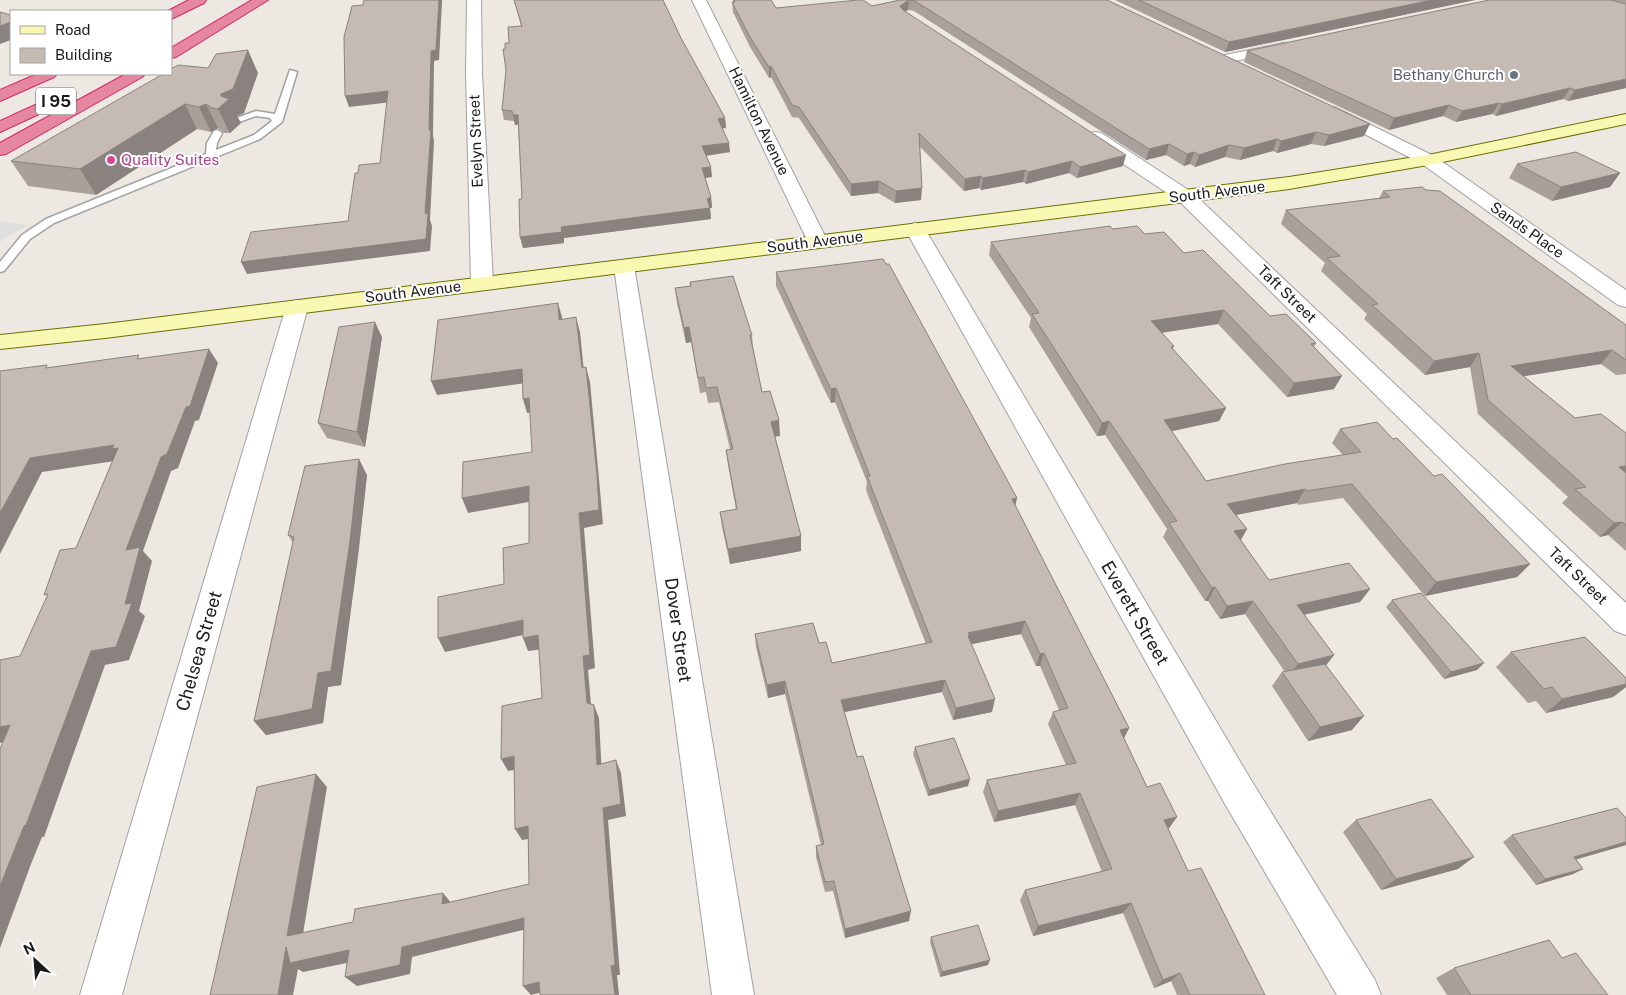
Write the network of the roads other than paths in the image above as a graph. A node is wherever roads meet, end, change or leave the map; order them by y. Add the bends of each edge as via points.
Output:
1 (183, 0) edge
2 (199, 0) edge
3 (252, 0) edge
4 (261, 0) edge
5 (474, 0) edge
6 (699, 0) edge
7 (161, 10) edge
8 (172, 14) edge
9 (172, 42) edge
10 (1298, 44) edge
11 (1207, 51) edge
12 (172, 53) edge
13 (1225, 59) junction
14 (293, 72) dead end
15 (1251, 72) edge
16 (47, 75) edge
17 (109, 75) edge
18 (135, 75) edge
19 (0, 96) edge
20 (1320, 105) edge
21 (238, 118) dead end
22 (1626, 119) edge
23 (277, 122) junction
24 (1076, 124) edge
25 (0, 127) edge
26 (217, 133) edge
27 (0, 150) edge
28 (211, 155) junction
29 (1428, 160) junction
30 (1186, 197) junction
31 (915, 229) junction
32 (818, 242) junction
33 (624, 266) junction
34 (0, 269) edge
35 (482, 283) junction
36 (1626, 300) edge
37 (297, 307) junction
38 (0, 342) edge
39 (1626, 622) edge
40 (102, 995) edge
41 (732, 995) edge
42 (1360, 995) edge

1 - 7 highway
2 - 8 highway
3 - 9 highway
4 - 12 highway
5 - 35 street, Evelyn Street
6 - 32 street, Hamilton Avenue
10 - 13 street
11 - 13 street
13 - 15 street
14 - 23 lane
16 - 19 highway, I 95
17 - 25 highway, I 95
18 - 27 highway
20 - 29 street, Sands Place
21 - 23 lane via 265,112
22 - 29 main road, South Avenue
23 - 28 lane via 257,136
24 - 30 street, Taft Street
26 - 28 lane
28 - 34 lane via 50,220 26,237
29 - 30 main road, South Avenue
29 - 36 street, Sands Place
30 - 31 main road, South Avenue
30 - 39 street, Taft Street
31 - 32 main road, South Avenue
31 - 42 street, Everett Street via 1238,792
32 - 33 main road, South Avenue
33 - 35 main road, South Avenue
33 - 41 street, Dover Street
35 - 37 main road, South Avenue
37 - 38 main road, South Avenue
37 - 40 street, Chelsea Street

